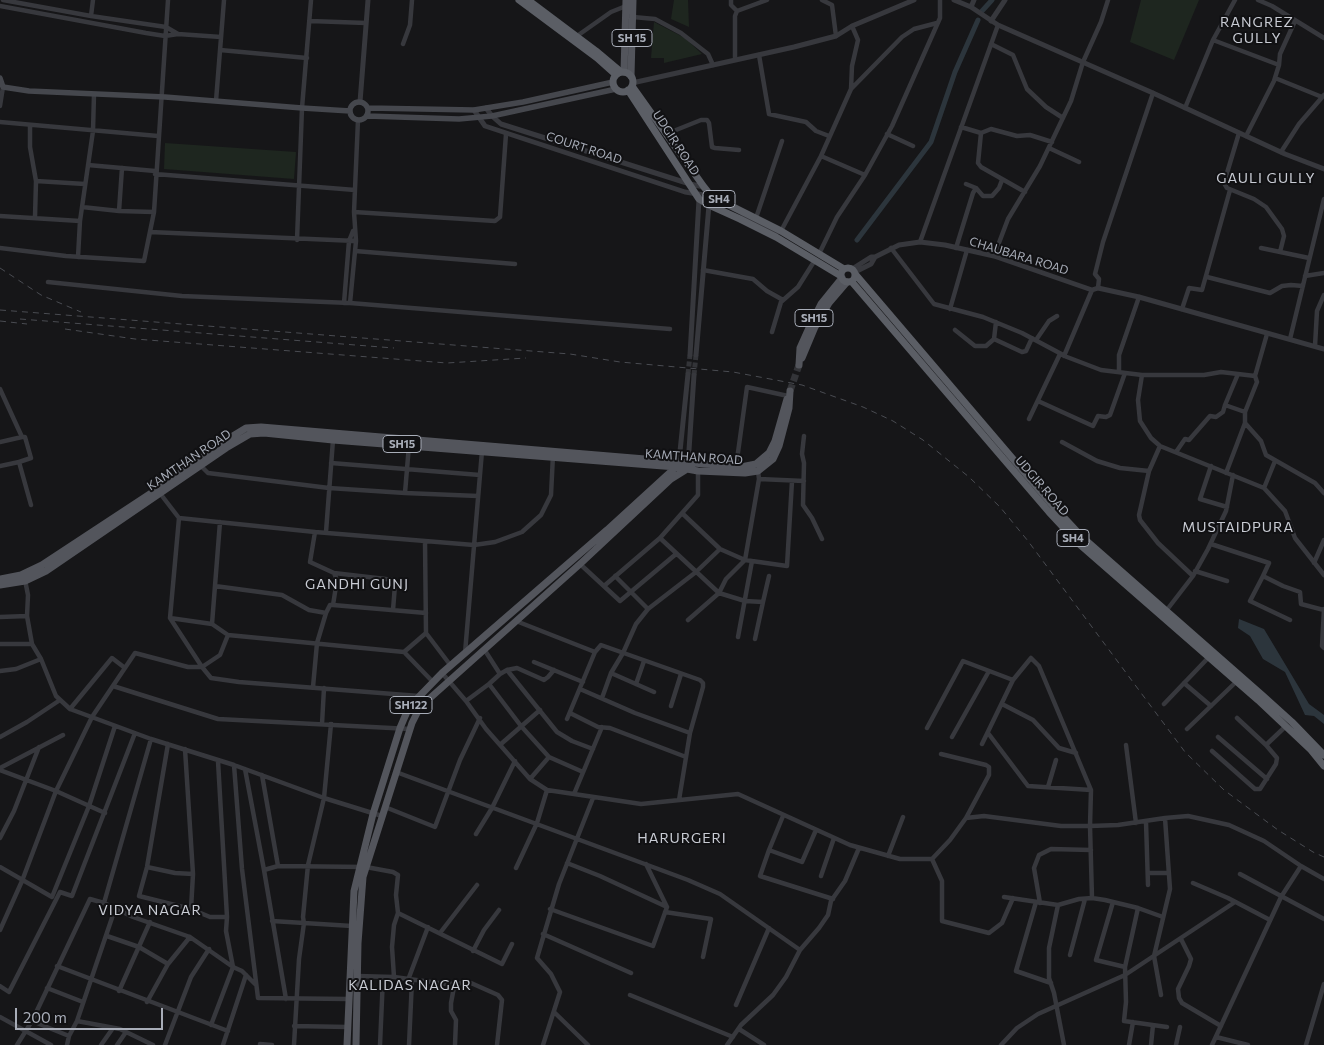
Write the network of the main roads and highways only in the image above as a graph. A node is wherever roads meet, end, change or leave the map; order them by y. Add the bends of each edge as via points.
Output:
1 (519, 0) edge
2 (528, 0) edge
3 (633, 0) edge
4 (626, 3) edge
5 (0, 78) edge
6 (625, 80) junction
7 (616, 90) junction
8 (368, 108) junction
9 (350, 111) junction
10 (367, 116) junction
11 (817, 257) junction
12 (849, 275) junction
13 (334, 436) junction
14 (482, 448) junction
15 (688, 465) junction
16 (675, 467) junction
17 (698, 467) junction
18 (748, 469) junction
19 (23, 578) junction
20 (0, 579) edge
21 (0, 585) edge
22 (1164, 613) junction
23 (1324, 756) edge
24 (1324, 766) edge
25 (362, 867) junction
26 (347, 1045) edge
27 (356, 1045) edge

1 - 6 highway, UDGIR ROAD / SH4
2 - 6 highway, UDGIR ROAD / SH4 via 577,36
3 - 6 main road, SH 15
4 - 6 main road, SH 15
5 - 9 main road via 3,87 29,91 162,96
6 - 7 highway
6 - 7 highway via 624,92
6 - 8 main road via 474,110
6 - 11 highway, UDGIR ROAD / SH4 via 711,196 781,231
6 - 11 highway, UDGIR ROAD / SH4 via 697,196 708,205
7 - 10 main road via 480,118
8 - 9 main road via 360,102
8 - 10 main road
9 - 10 main road via 358,120
11 - 12 highway, UDGIR ROAD / SH4
12 - 12 main road, SH15 via 815,327 799,365 800,348 821,304
12 - 22 highway, UDGIR ROAD / SH4 via 1049,512 1077,542
13 - 14 main road, KAMTHAN ROAD / SH15
13 - 14 main road, KAMTHAN ROAD / SH15 via 409,445
13 - 19 main road, KAMTHAN ROAD / SH15 via 246,428 222,442 158,492
14 - 16 main road, KAMTHAN ROAD / SH15
15 - 16 main road, KAMTHAN ROAD / SH15
15 - 17 main road, KAMTHAN ROAD / SH15
15 - 25 main road via 420,707
16 - 25 main road, SH122 via 442,673 409,707 373,814
17 - 18 main road, KAMTHAN ROAD / SH15
17 - 18 main road, KAMTHAN ROAD / SH15
18 - 18 main road, KAMTHAN ROAD / SH15 via 769,453 790,391 789,408 773,459 758,471
19 - 20 main road, KAMTHAN ROAD / SH15
19 - 21 main road, KAMTHAN ROAD / SH15
22 - 23 highway, UDGIR ROAD / SH4 via 1278,709
22 - 24 highway, UDGIR ROAD / SH4 via 1286,726
25 - 26 main road, SH122 via 353,894
25 - 27 main road

